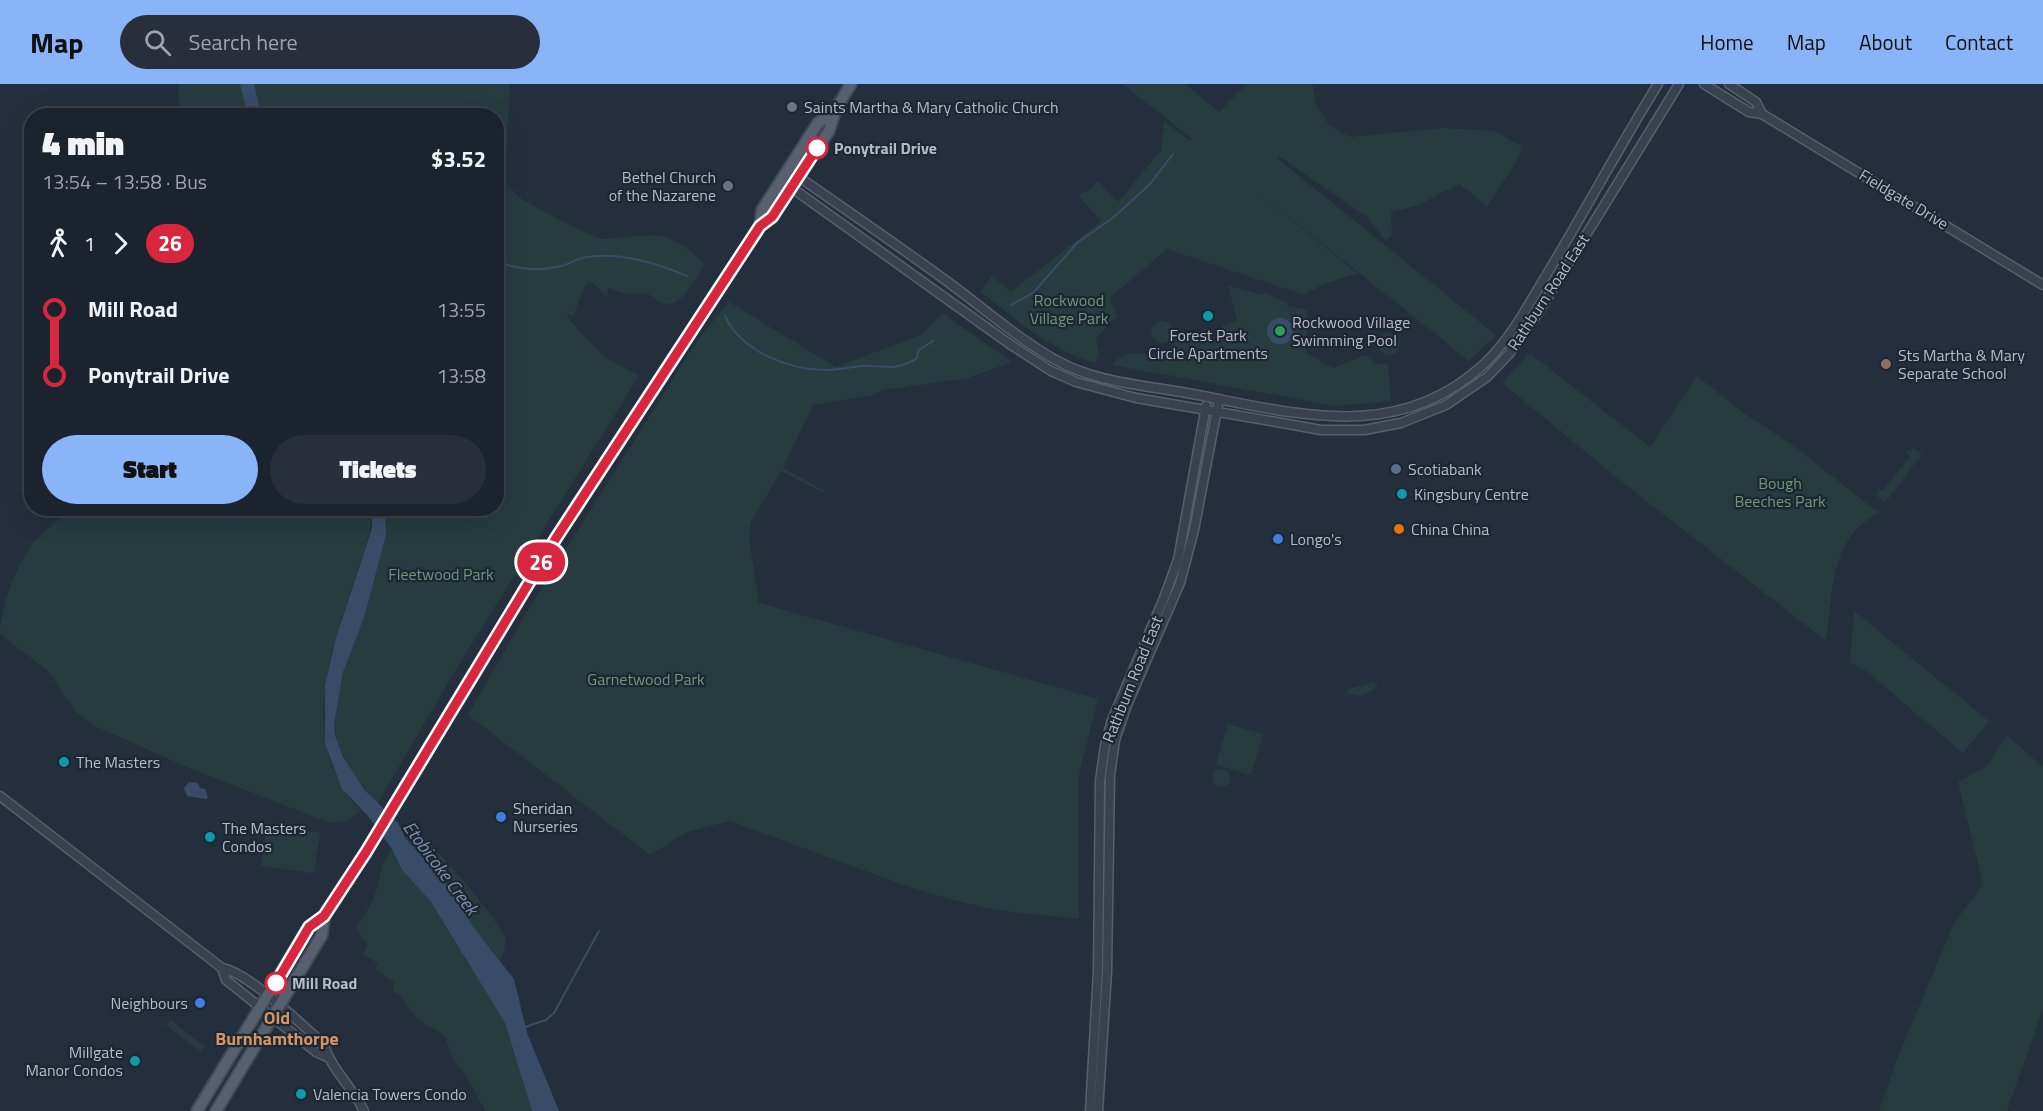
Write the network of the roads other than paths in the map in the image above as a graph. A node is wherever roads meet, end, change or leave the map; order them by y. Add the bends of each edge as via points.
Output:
1 (851, 84) edge
2 (1658, 84) edge
3 (1679, 84) edge
4 (1704, 84) edge
5 (1729, 84) edge
6 (836, 109) junction
7 (1762, 114) junction
8 (799, 177) junction
9 (792, 188) junction
10 (760, 226) junction
11 (2043, 285) edge
12 (1208, 397) junction
13 (1219, 399) junction
14 (1206, 410) junction
15 (1216, 412) junction
16 (0, 796) edge
17 (324, 916) junction
18 (222, 968) junction
19 (267, 996) junction
20 (279, 1005) junction
21 (260, 1008) junction
22 (272, 1017) junction
23 (327, 1057) junction
24 (197, 1111) edge
25 (216, 1111) edge
26 (364, 1111) edge
27 (1090, 1111) edge
28 (1098, 1111) edge

1 - 6 main road
2 - 13 street, Rathburn Road East via 1516,325 1468,378 1416,405 1360,417 1324,417
3 - 15 street, Rathburn Road East via 1519,341 1492,372 1467,392 1413,419 1364,430 1321,430
4 - 7 street, Fieldgate Drive via 1749,112
5 - 7 street, Fieldgate Drive via 1756,102
6 - 8 main road via 829,130
6 - 10 main road via 818,123 762,210
7 - 11 street, Fieldgate Drive
8 - 9 main road
8 - 12 street via 1056,361 1100,377
9 - 10 main road via 772,217
9 - 14 street via 1051,371 1112,393
10 - 17 main road via 556,538
12 - 13 street
12 - 14 street, Rathburn Road East
13 - 15 street, Rathburn Road East
14 - 15 street
14 - 27 street, Rathburn Road East via 1178,560 1112,720 1105,747 1100,781 1098,972
15 - 28 street, Rathburn Road East via 1180,583 1115,740 1110,774 1107,972
16 - 18 street
17 - 19 main road via 309,927
17 - 20 main road via 322,935
18 - 19 street via 232,970
18 - 21 street via 226,980
19 - 20 street
19 - 21 main road
20 - 22 main road
20 - 23 street via 324,1044
21 - 22 street
21 - 24 main road
22 - 23 street
22 - 25 main road
23 - 26 street

